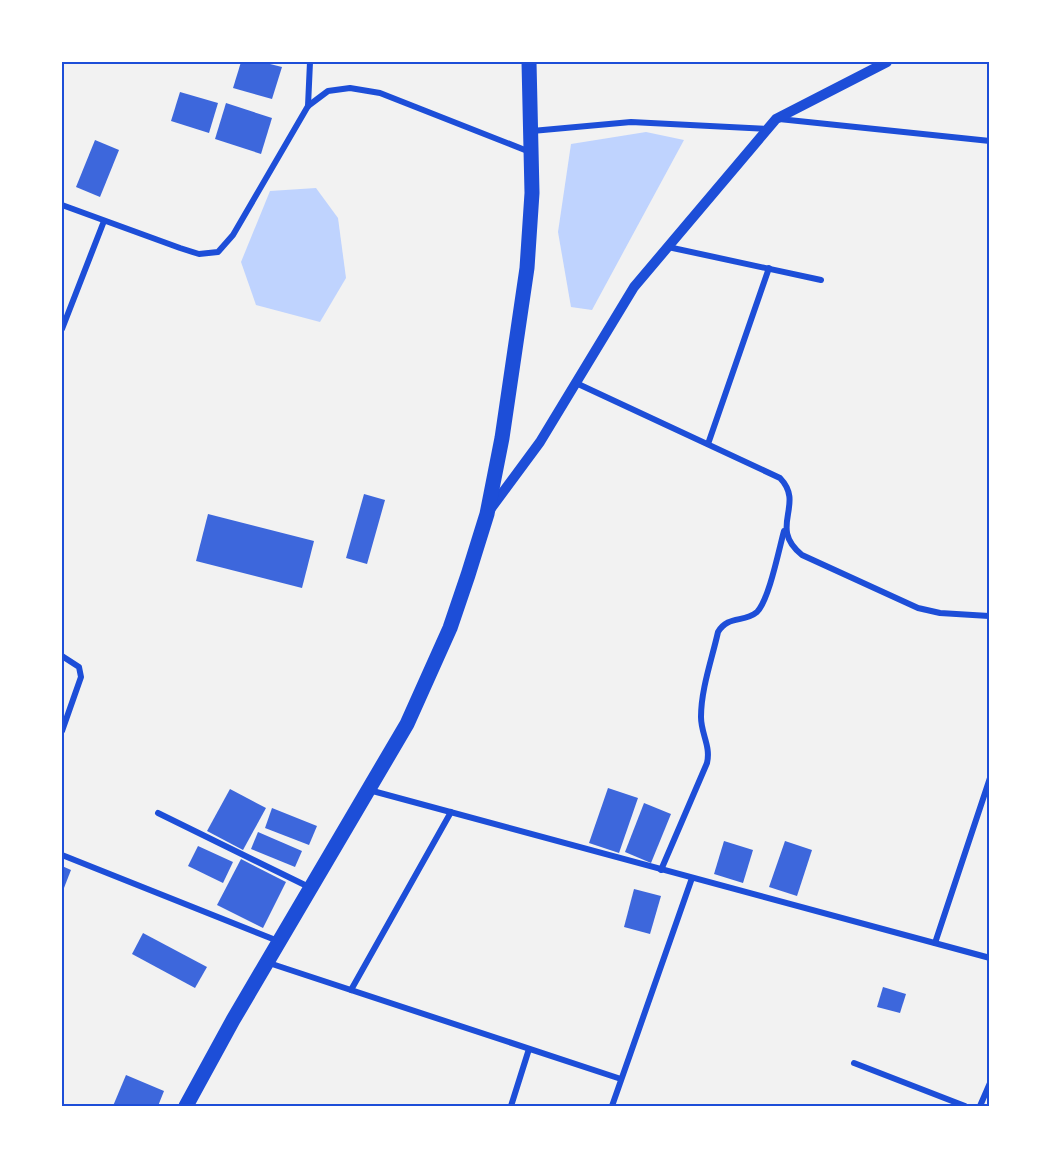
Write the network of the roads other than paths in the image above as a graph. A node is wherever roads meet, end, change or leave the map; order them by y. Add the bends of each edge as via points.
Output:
1 (310, 62) edge
2 (529, 62) edge
3 (887, 62) edge
4 (309, 106) junction
5 (776, 119) junction
6 (767, 129) junction
7 (531, 131) junction
8 (990, 141) edge
9 (531, 153) junction
10 (62, 205) edge
11 (104, 221) junction
12 (668, 247) junction
13 (769, 268) junction
14 (821, 280) dead end
15 (62, 329) edge
16 (576, 383) junction
17 (708, 444) junction
18 (487, 514) junction
19 (785, 528) junction
20 (990, 616) edge
21 (62, 656) edge
22 (62, 731) edge
23 (990, 778) edge
24 (369, 790) junction
25 (158, 813) dead end
26 (451, 813) junction
27 (62, 855) edge
28 (661, 870) junction
29 (692, 878) junction
30 (312, 889) junction
31 (281, 942) junction
32 (935, 943) junction
33 (990, 958) edge
34 (268, 963) junction
35 (351, 990) junction
36 (529, 1048) junction
37 (854, 1063) dead end
38 (621, 1079) junction
39 (990, 1083) edge
40 (988, 1091) edge
41 (186, 1107) edge
42 (511, 1107) edge
43 (612, 1107) edge
44 (965, 1107) edge
45 (980, 1107) edge

1 - 4 street
2 - 7 main road
3 - 5 street
4 - 9 street via 328,92 350,88 380,93
4 - 11 street via 233,235 218,252 199,254
5 - 6 street
5 - 8 street
6 - 7 street via 631,122
6 - 12 street
7 - 9 main road
9 - 18 main road via 525,279
10 - 11 street
11 - 15 street
12 - 13 street
12 - 16 street via 634,287
13 - 14 street
13 - 17 street
16 - 17 street
16 - 18 street via 540,442
17 - 19 street via 780,478 788,486 790,501
18 - 24 main road via 432,670
19 - 20 street via 789,544 802,555 918,608
19 - 28 street via 759,610 748,618 723,623 718,632 701,720 710,751
21 - 22 street via 79,667 81,677
23 - 32 street
24 - 26 street
24 - 30 main road
25 - 30 street
26 - 28 street
26 - 35 street
27 - 31 street
28 - 29 street
29 - 32 street
29 - 38 street
30 - 31 main road
31 - 34 main road
32 - 33 street
34 - 35 street
34 - 41 main road
35 - 36 street
36 - 38 street
36 - 42 street
37 - 44 street
38 - 43 street
39 - 40 street
40 - 45 street

